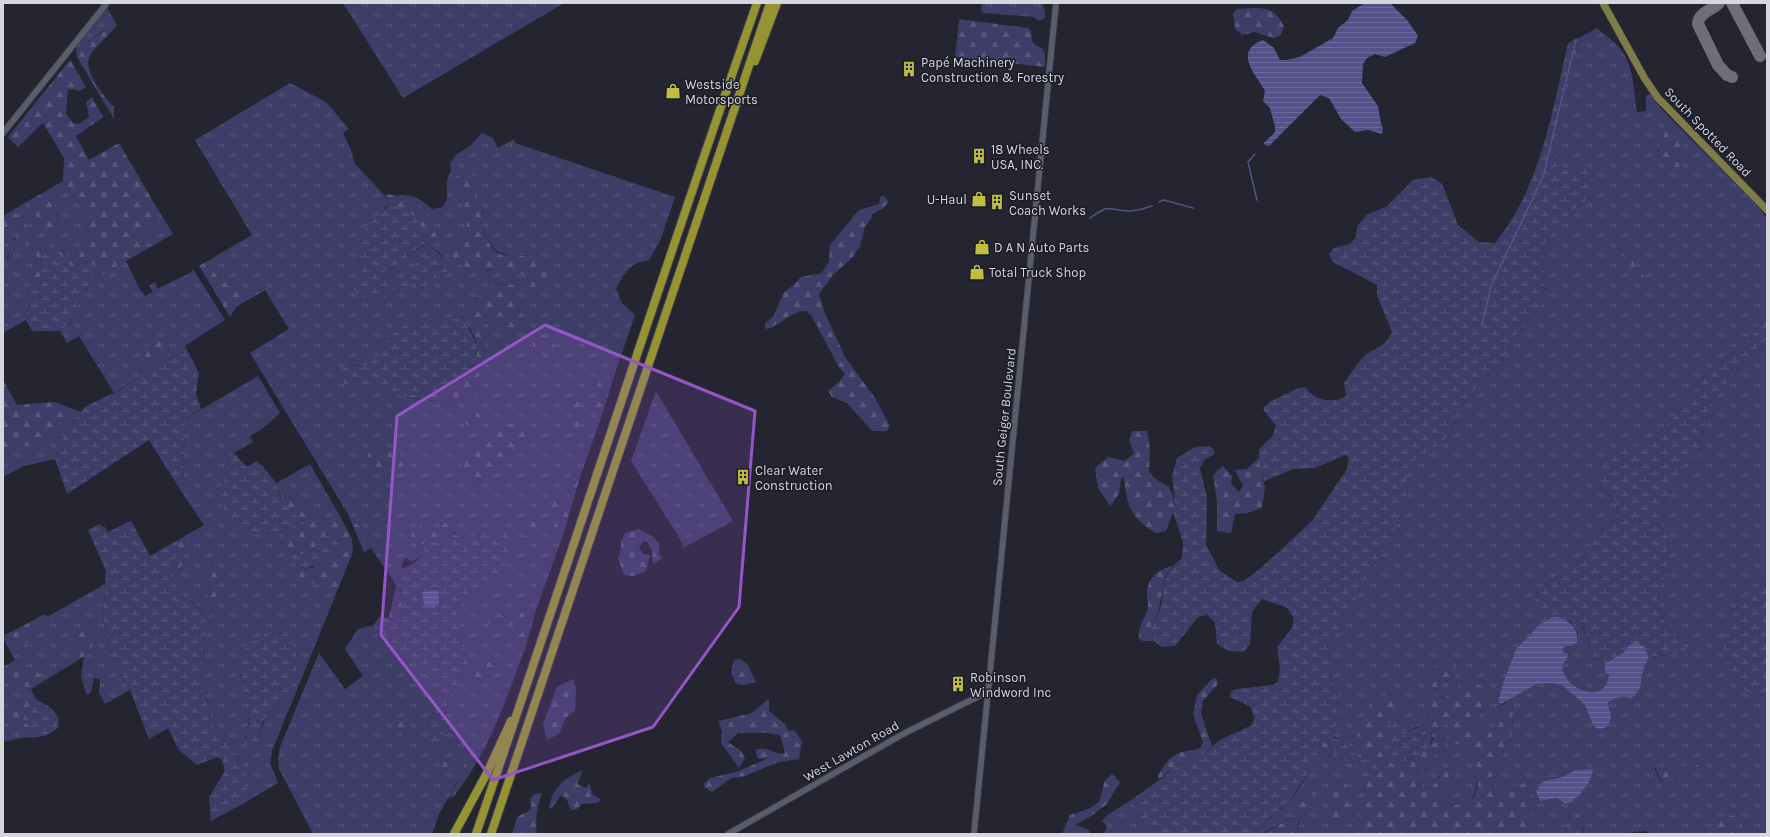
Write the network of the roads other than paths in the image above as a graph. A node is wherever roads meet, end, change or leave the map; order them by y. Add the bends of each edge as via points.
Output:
1 (107, 3) edge
2 (756, 3) edge
3 (770, 3) edge
4 (777, 3) edge
5 (1056, 3) edge
6 (1603, 3) edge
7 (739, 92) junction
8 (3, 133) edge
9 (1767, 210) edge
10 (987, 692) junction
11 (522, 701) junction
12 (454, 834) edge
13 (476, 834) edge
14 (491, 834) edge
15 (728, 834) edge
16 (974, 834) edge

1 - 8 street
2 - 11 highway via 689,196
3 - 7 highway
4 - 7 highway via 756,58
5 - 10 street, South Geiger Boulevard
6 - 9 main road, South Spotted Road via 1658,98
7 - 14 highway
10 - 15 street, West Lawton Road via 904,734
10 - 16 street, South Geiger Boulevard
11 - 12 highway via 473,802
11 - 13 highway

